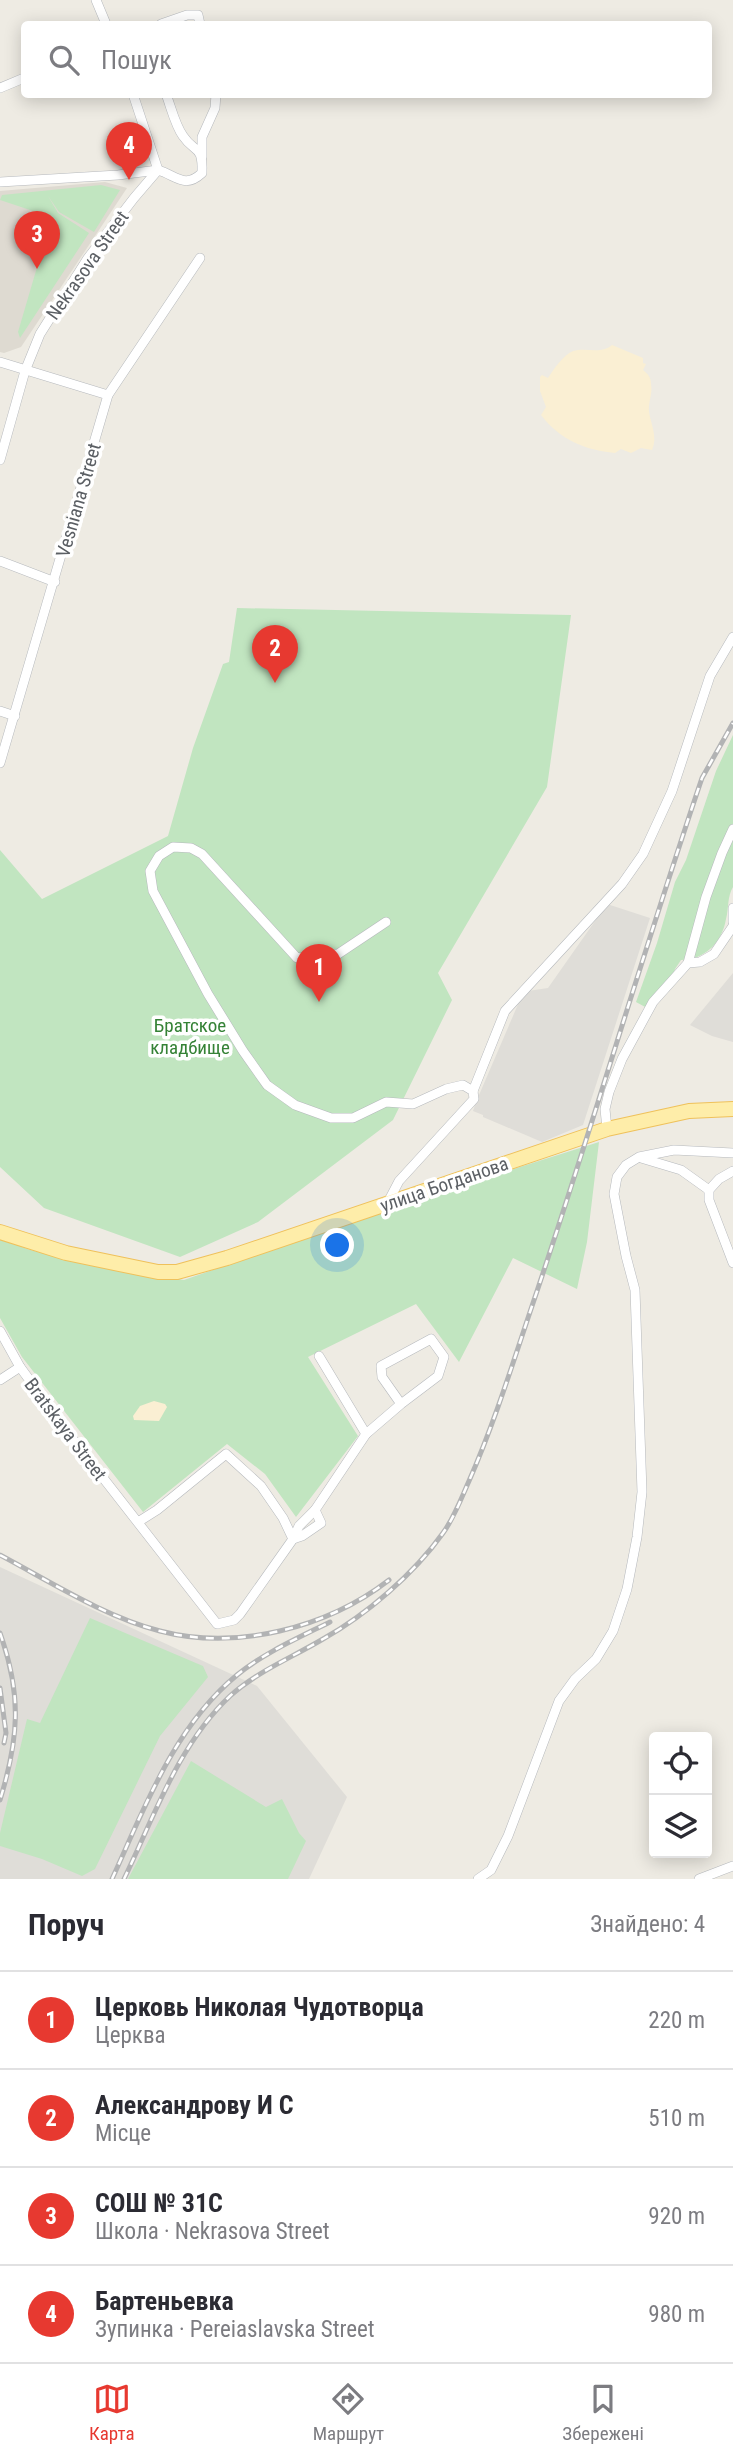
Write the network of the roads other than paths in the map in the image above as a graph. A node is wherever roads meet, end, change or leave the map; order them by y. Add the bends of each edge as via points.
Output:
1 (96, 0) edge
2 (105, 21) edge
3 (170, 21) edge
4 (199, 21) edge
5 (21, 79) edge
6 (0, 88) edge
7 (134, 98) edge
8 (168, 98) edge
9 (216, 98) edge
10 (202, 158) junction
11 (158, 170) junction
12 (0, 182) edge
13 (200, 258) dead end
14 (0, 362) edge
15 (25, 371) junction
16 (108, 395) junction
17 (0, 460) edge
18 (0, 561) edge
19 (55, 582) junction
20 (733, 637) edge
21 (0, 711) edge
22 (15, 716) junction
23 (0, 763) edge
24 (733, 829) edge
25 (733, 908) edge
26 (386, 922) dead end
27 (733, 924) edge
28 (688, 963) junction
29 (473, 1091) junction
30 (733, 1109) edge
31 (607, 1129) junction
32 (733, 1153) edge
33 (639, 1157) junction
34 (733, 1171) edge
35 (709, 1190) junction
36 (388, 1202) junction
37 (0, 1232) edge
38 (733, 1263) edge
39 (0, 1331) edge
40 (318, 1356) dead end
41 (20, 1367) junction
42 (0, 1380) edge
43 (401, 1404) junction
44 (366, 1434) junction
45 (138, 1522) junction
46 (293, 1539) junction
47 (733, 1866) edge
48 (478, 1879) edge
49 (699, 1879) edge

1 - 2 street
3 - 4 street via 198,15
5 - 6 street
7 - 11 street
8 - 10 street via 183,136
9 - 10 street via 202,137
10 - 11 street via 202,173 194,181
11 - 12 street
11 - 15 street, Nekrasova Street via 64,295 40,334
13 - 16 street, Vesniana Street
14 - 15 street
15 - 16 street
15 - 17 street, Nekrasova Street
16 - 19 street, Vesniana Street
18 - 19 street
19 - 22 street, Vesniana Street
20 - 29 street via 709,676 672,792 643,854 622,884 505,1011
21 - 22 street
22 - 23 street, Vesniana Street
24 - 28 street via 706,897
25 - 27 street
26 - 29 street via 338,954 297,958 202,854 173,847 159,856 150,871 153,891 208,995 267,1086 295,1105 331,1118 353,1118 386,1102 414,1104 446,1089 463,1086
27 - 28 street via 714,954
28 - 31 street via 653,1002 622,1059 607,1101
29 - 36 street via 474,1099 399,1181
30 - 31 main road, улица Богданова via 689,1111
31 - 36 main road, улица Богданова
32 - 33 street via 674,1150
33 - 35 street via 681,1170
33 - 48 street via 617,1177 614,1194 635,1290 642,1492 627,1589 596,1659 559,1701 508,1836 491,1870
34 - 35 street
35 - 38 street
36 - 37 main road, улица Богданова via 177,1272 66,1254
39 - 41 street, Bratskaya Street
40 - 44 street
41 - 42 street
41 - 45 street, Bratskaya Street
43 - 43 street via 382,1377 382,1366 431,1339 444,1357 438,1376
43 - 44 street
44 - 46 street
45 - 46 street via 226,1454 261,1486
45 - 46 street, Bratskaya Street via 217,1624 240,1615
47 - 49 street

